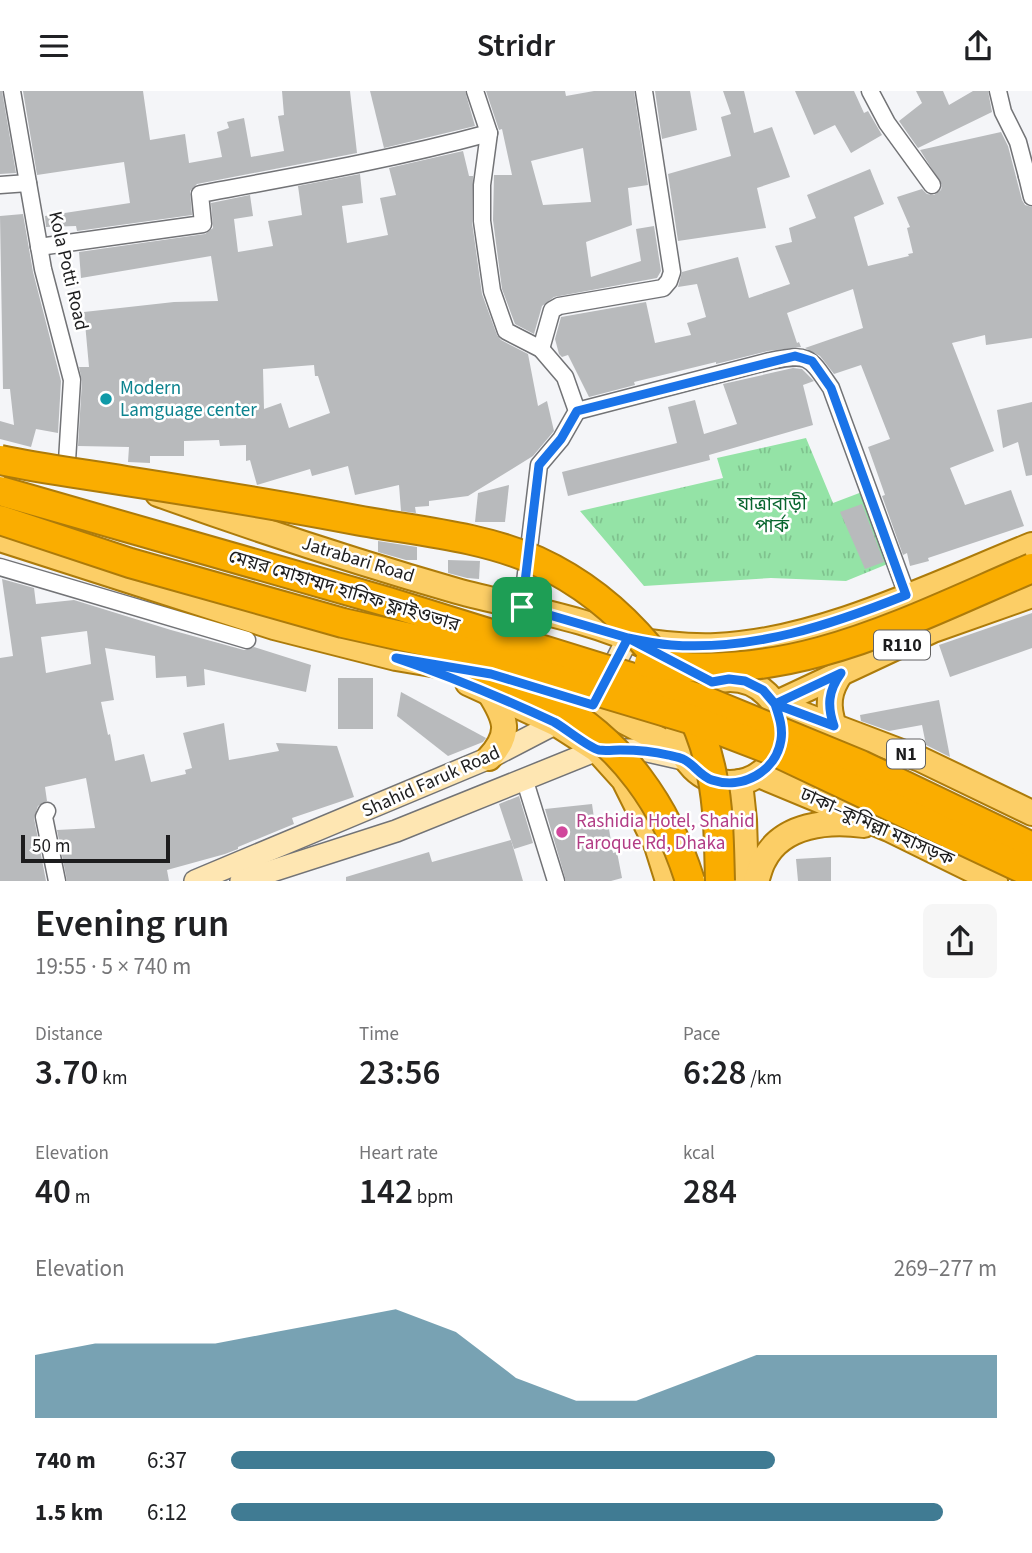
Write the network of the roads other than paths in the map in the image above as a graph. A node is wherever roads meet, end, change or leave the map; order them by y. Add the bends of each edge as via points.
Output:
1 (12, 91) edge
2 (475, 91) edge
3 (644, 91) edge
4 (870, 91) edge
5 (998, 91) edge
6 (489, 132) junction
7 (1030, 176) edge
8 (28, 183) junction
9 (0, 185) edge
10 (932, 185) dead end
11 (1032, 197) edge
12 (39, 247) junction
13 (541, 349) junction
14 (577, 411) junction
15 (0, 448) edge
16 (0, 460) edge
17 (67, 461) junction
18 (0, 491) edge
19 (0, 520) edge
20 (0, 539) edge
21 (1032, 545) edge
22 (0, 567) edge
23 (1032, 568) edge
24 (906, 595) junction
25 (1032, 595) edge
26 (388, 602) junction
27 (522, 607) junction
28 (343, 623) junction
29 (628, 638) junction
30 (247, 640) dead end
31 (396, 658) junction
32 (841, 673) junction
33 (706, 685) junction
34 (489, 692) junction
35 (775, 704) junction
36 (593, 705) junction
37 (555, 723) junction
38 (834, 726) junction
39 (597, 750) junction
40 (683, 755) junction
41 (489, 758) junction
42 (524, 778) junction
43 (750, 778) junction
44 (47, 811) dead end
45 (1032, 813) edge
46 (889, 829) junction
47 (1032, 846) edge
48 (1032, 873) edge
49 (57, 881) edge
50 (195, 881) edge
51 (240, 881) edge
52 (556, 881) edge
53 (668, 881) edge
54 (690, 881) edge
55 (720, 881) edge
56 (746, 881) edge
57 (757, 881) edge
58 (995, 881) edge

1 - 8 street, Kola Potti Road
2 - 6 street
3 - 13 street via 672,272 669,281 663,288 559,306 552,310
4 - 10 street
5 - 7 street
6 - 12 street via 343,167 200,194 203,224
6 - 13 street via 481,221 492,292 506,331
7 - 11 street
8 - 9 street
8 - 12 street, Kola Potti Road
12 - 17 street, Kola Potti Road via 72,380
13 - 14 street via 565,377
14 - 24 street via 770,361 795,356 812,361 831,388
14 - 27 street via 539,465
15 - 17 main road, Jatrabari Road
16 - 55 highway, bridge via 479,542 536,561 571,580 637,635 668,675 699,728 718,812
17 - 27 main road, Jatrabari Road via 257,530
18 - 26 highway, মেয়র মোহাম্মদ হানিফ ফ্লাইওভার / N1, bridge
19 - 28 highway, মেয়র মোহাম্মদ হানিফ ফ্লাইওভার, bridge via 130,563
20 - 31 main road via 274,627
21 - 24 main road, R110
22 - 30 street
23 - 26 highway, bridge via 865,639 812,656 739,667 686,667 625,659 471,617
24 - 29 main road, R110 via 781,637 696,646
25 - 32 main road, R110 via 933,630
26 - 47 highway, মেয়র মোহাম্মদ হানিফ ফ্লাইওভার / N1, bridge via 698,698 861,765
27 - 29 main road, Jatrabari Road
28 - 48 highway, মেয়র মোহাম্মদ হানিফ ফ্লাইওভার, bridge via 446,646 693,720 774,751
28 - 54 highway, bridge via 550,702 582,722 622,757 647,789 681,853
29 - 33 main road, Jatrabari Road
29 - 36 main road
31 - 34 main road
31 - 36 main road via 491,674
32 - 35 main road, R110
32 - 38 main road via 830,695
33 - 35 main road via 729,679 745,681 763,690
33 - 36 main road, Shahid Faruk Road
33 - 40 main road via 689,698 679,717 677,738
34 - 37 main road
34 - 41 main road via 504,721 504,734
35 - 38 main road, N1
35 - 43 main road via 782,727 777,754
36 - 37 main road, Shahid Faruk Road
36 - 40 main road
37 - 39 main road
37 - 41 main road, Shahid Faruk Road
38 - 45 main road, N1 via 920,759
39 - 40 main road, Shahid Faruk Road
39 - 42 main road, Shahid Faruk Road
39 - 53 main road via 624,780 657,846
40 - 43 main road via 709,779 730,783
41 - 50 main road, Shahid Faruk Road
42 - 51 main road, Shahid Faruk Road via 396,831
42 - 52 street
43 - 46 main road, ঢাকা–কুমিল্লা মহাসড়ক
43 - 56 main road
44 - 49 street via 44,817
46 - 57 main road via 848,823 796,830 764,859
46 - 58 main road, ঢাকা–কুমিল্লা মহাসড়ক

